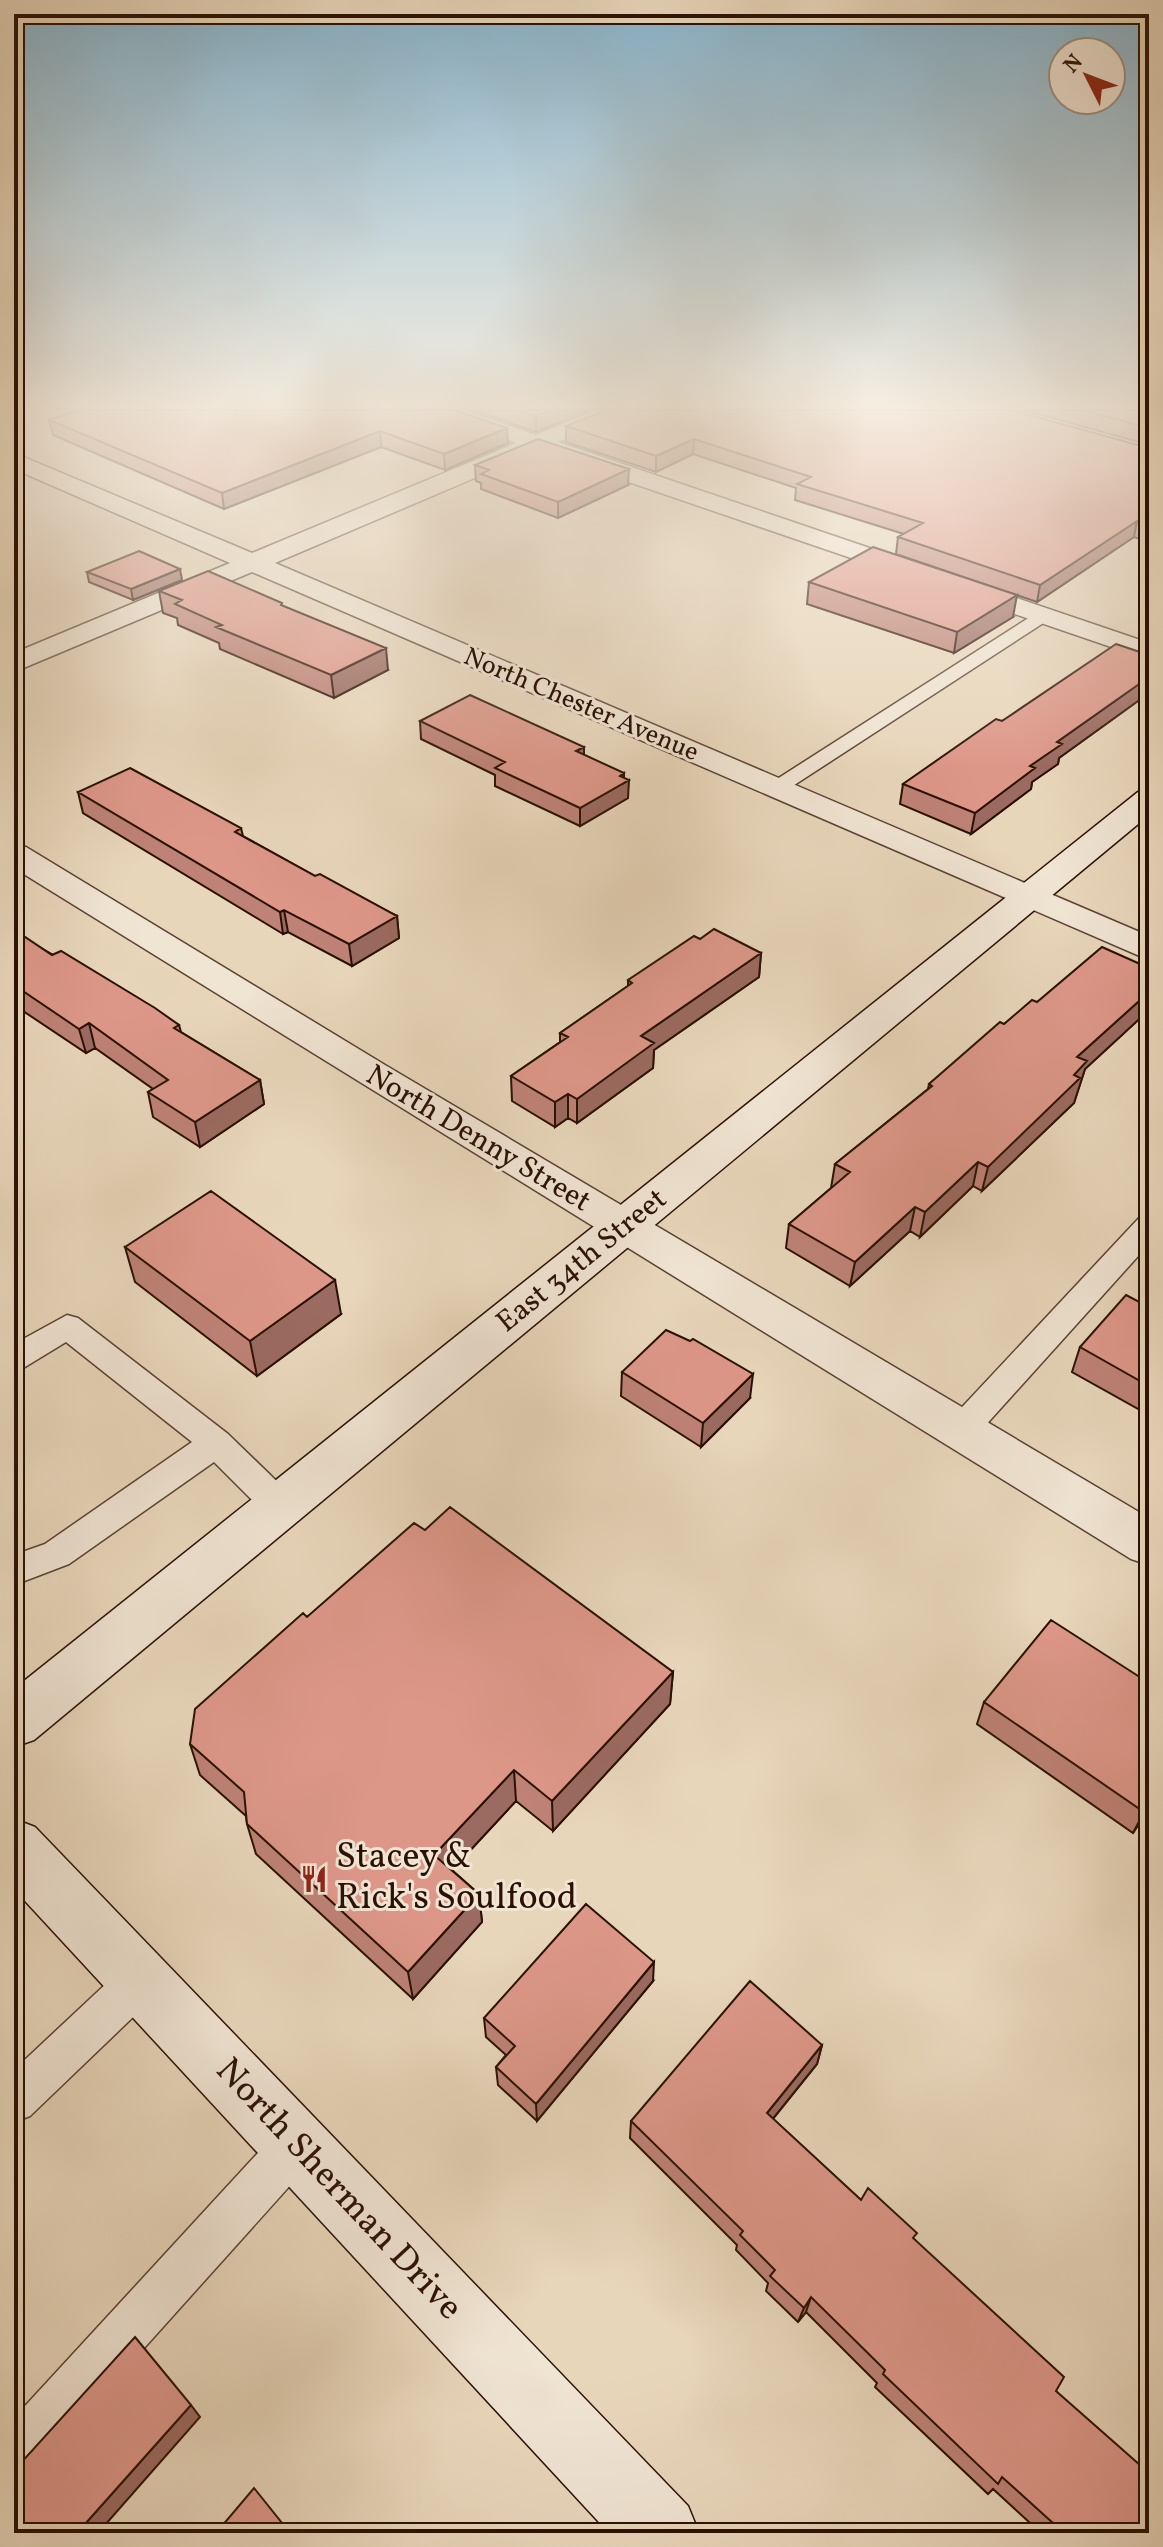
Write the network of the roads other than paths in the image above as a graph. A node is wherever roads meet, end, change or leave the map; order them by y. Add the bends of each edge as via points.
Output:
1 (173, 529) edge
2 (333, 529) edge
3 (788, 529) edge
4 (252, 563) junction
5 (1041, 616) junction
6 (1149, 652) edge
7 (14, 663) edge
8 (774, 788) junction
9 (1149, 799) edge
10 (14, 854) edge
11 (1028, 897) junction
12 (1149, 949) edge
13 (1149, 1225) edge
14 (624, 1227) junction
15 (14, 1359) edge
16 (962, 1429) junction
17 (216, 1443) junction
18 (280, 1506) junction
19 (1149, 1544) edge
20 (14, 1570) edge
21 (14, 1722) edge
22 (16, 1854) edge
23 (140, 1981) junction
24 (14, 2100) edge
25 (296, 2145) junction
26 (14, 2455) edge
27 (661, 2533) edge

1 - 4 street, North Chester Avenue
2 - 4 street
3 - 5 street
4 - 7 street
4 - 8 street, North Chester Avenue
5 - 6 street
5 - 8 lane
8 - 11 street, North Chester Avenue
9 - 11 street, East 34th Street
10 - 14 street, North Denny Street
11 - 12 street, North Chester Avenue
11 - 14 street, East 34th Street
13 - 16 lane
14 - 16 street, North Denny Street
14 - 18 street, East 34th Street
15 - 17 lane via 67,1326
16 - 19 street, North Denny Street
17 - 18 lane
17 - 20 lane via 57,1554
18 - 21 street, East 34th Street
22 - 23 street, North Sherman Drive
23 - 24 lane
23 - 25 street, North Sherman Drive
25 - 26 lane
25 - 27 street, North Sherman Drive

